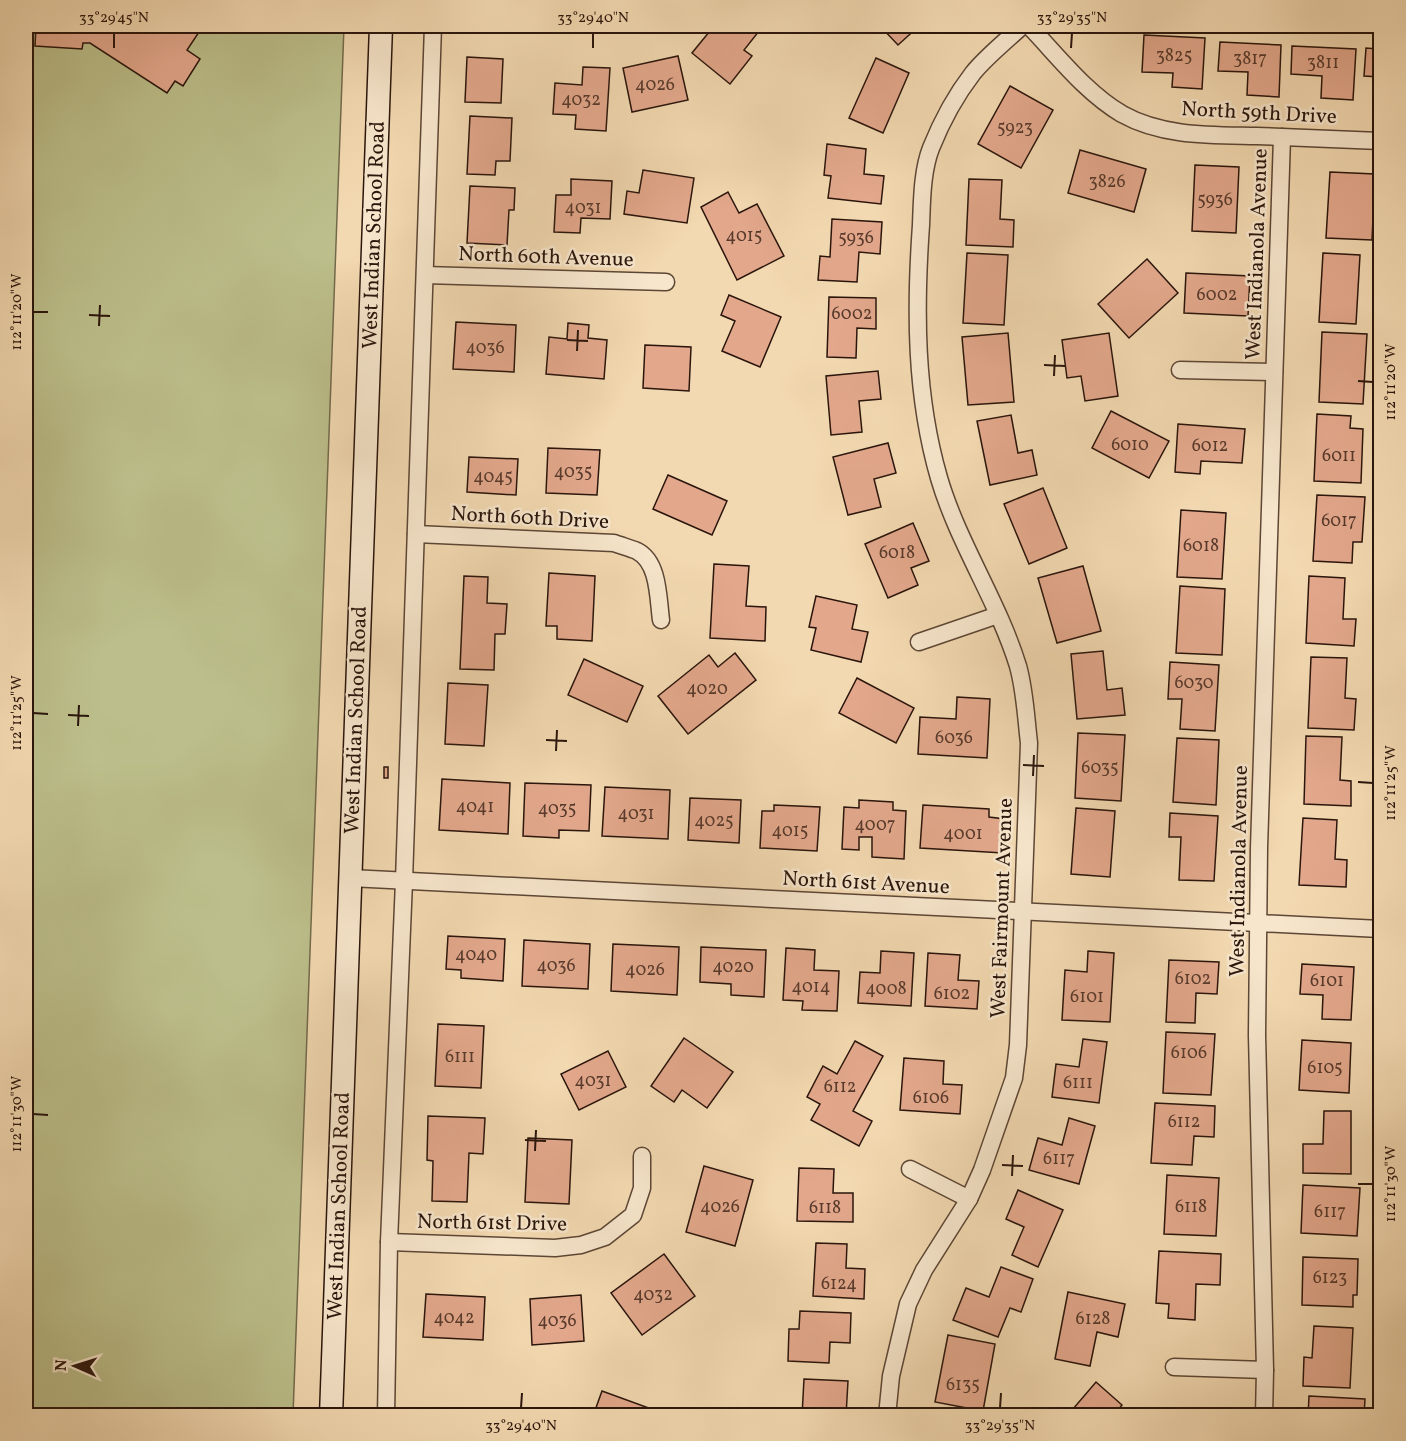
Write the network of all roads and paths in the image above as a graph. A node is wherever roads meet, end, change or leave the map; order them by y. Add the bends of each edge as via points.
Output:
1 (381, 26) edge
2 (433, 26) edge
3 (1022, 26) edge
4 (1029, 26) edge
5 (1282, 137) junction
6 (1380, 141) edge
7 (425, 275) junction
8 (666, 282) dead end
9 (1180, 370) dead end
10 (1274, 372) junction
11 (416, 534) junction
12 (998, 615) junction
13 (661, 620) dead end
14 (920, 642) dead end
15 (350, 878) junction
16 (404, 881) junction
17 (1024, 912) junction
18 (1258, 924) junction
19 (1380, 929) edge
20 (642, 1156) dead end
21 (910, 1169) dead end
22 (969, 1198) junction
23 (389, 1242) junction
24 (1173, 1367) dead end
25 (1265, 1370) junction
26 (331, 1416) edge
27 (386, 1416) edge
28 (887, 1416) edge
29 (1264, 1416) edge

1 - 15 main road, West Indian School Road
2 - 7 street
3 - 12 street, West Fairmount Avenue via 974,73 930,150 918,262 919,372 939,478 964,547
4 - 5 street, North 59th Drive via 1094,92 1122,113 1144,123 1184,133
5 - 6 street, North 59th Drive
5 - 10 street, West Indianola Avenue
7 - 8 street, North 60th Avenue
7 - 11 street
9 - 10 street, West Indianola Avenue
10 - 18 street, West Indianola Avenue
11 - 13 street, North 60th Drive via 614,543 639,552 650,564
11 - 16 street
12 - 14 street
12 - 17 street, West Fairmount Avenue via 1018,667 1029,743
15 - 16 street, North 61st Avenue
15 - 26 main road, West Indian School Road
16 - 17 street, North 61st Avenue
16 - 23 street
17 - 18 street, North 61st Avenue
17 - 22 street, West Fairmount Avenue via 1014,1078
18 - 19 street, North 61st Avenue
18 - 25 street, West Indianola Avenue
20 - 23 street, North 61st Drive via 642,1188 633,1215 604,1237 581,1245 555,1248
21 - 22 street
22 - 28 street, West Fairmount Avenue via 924,1270 908,1304 891,1376
23 - 27 street
24 - 25 street
25 - 29 street, West Indianola Avenue

